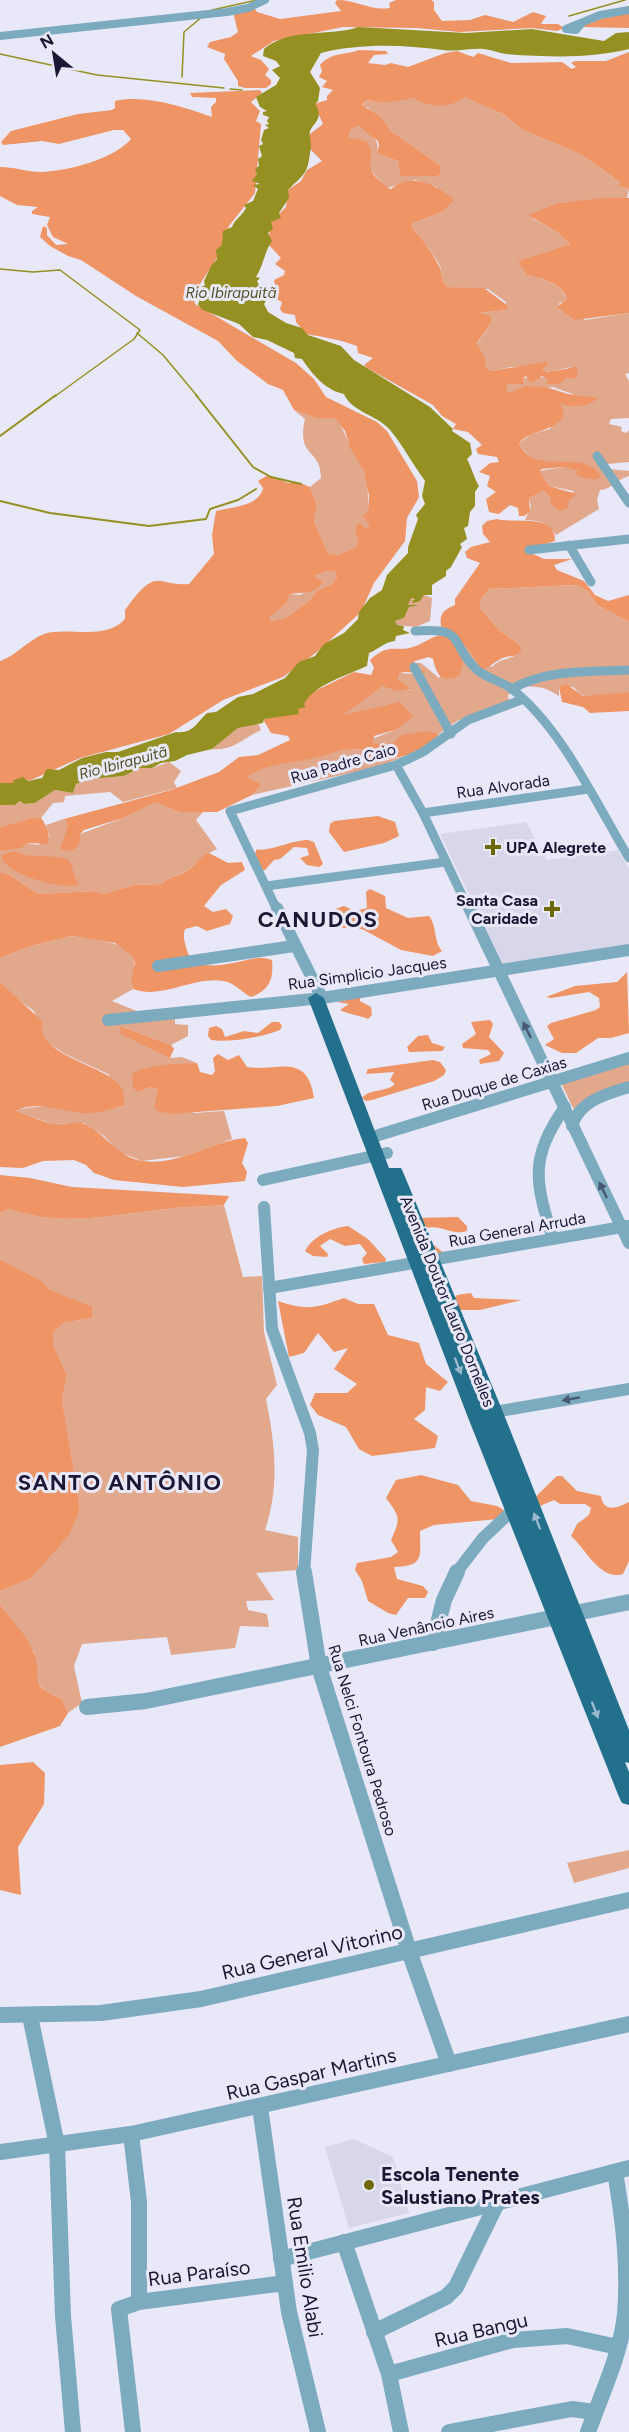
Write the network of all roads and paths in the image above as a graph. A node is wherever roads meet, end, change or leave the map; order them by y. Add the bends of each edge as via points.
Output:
1 (265, 0) edge
2 (629, 10) edge
3 (581, 24) dead end
4 (0, 36) edge
5 (597, 456) dead end
6 (629, 503) edge
7 (629, 539) edge
8 (570, 545) junction
9 (529, 549) dead end
10 (591, 582) dead end
11 (415, 631) dead end
12 (414, 667) dead end
13 (629, 670) edge
14 (512, 689) junction
15 (521, 700) junction
16 (451, 734) junction
17 (396, 765) junction
18 (588, 789) junction
19 (230, 811) joint
20 (423, 813) junction
21 (629, 830) edge
22 (614, 832) junction
23 (629, 858) edge
24 (445, 862) junction
25 (266, 886) junction
26 (294, 946) junction
27 (629, 950) edge
28 (158, 966) dead end
29 (498, 969) junction
30 (318, 995) junction
31 (108, 1020) dead end
32 (629, 1058) edge
33 (553, 1083) junction
34 (629, 1088) edge
35 (565, 1107) junction
36 (572, 1126) junction
37 (375, 1137) junction
38 (382, 1154) junction
39 (263, 1180) dead end
40 (264, 1207) dead end
41 (625, 1227) edge
42 (553, 1239) junction
43 (629, 1243) edge
44 (425, 1261) junction
45 (270, 1288) junction
46 (629, 1389) edge
47 (494, 1412) junction
48 (476, 1415) junction
49 (514, 1508) junction
50 (541, 1553) junction
51 (629, 1602) edge
52 (566, 1616) junction
53 (433, 1643) junction
54 (319, 1667) junction
55 (592, 1681) junction
56 (87, 1707) dead end
57 (629, 1755) edge
58 (629, 1797) edge
59 (629, 1900) edge
60 (409, 1951) junction
61 (0, 2015) edge
62 (30, 2016) junction
63 (629, 2024) edge
64 (449, 2064) junction
65 (260, 2107) junction
66 (131, 2134) junction
67 (57, 2145) junction
68 (0, 2152) edge
69 (622, 2170) edge
70 (497, 2203) junction
71 (344, 2242) junction
72 (281, 2259) junction
73 (285, 2283) junction
74 (139, 2302) junction
75 (374, 2332) junction
76 (618, 2347) junction
77 (389, 2374) junction
78 (595, 2412) junction
79 (73, 2432) edge
80 (133, 2432) edge
81 (318, 2432) edge
82 (401, 2432) edge
83 (449, 2432) edge
84 (588, 2432) edge

1 - 4 street via 227,12
2 - 3 street via 600,15
5 - 6 street
7 - 8 street
8 - 9 street
8 - 10 street
11 - 14 street via 447,631 454,635 475,668
12 - 16 street
13 - 14 street via 553,676
14 - 15 street
15 - 16 street, Rua Padre Caio via 468,720
15 - 18 street via 552,730
16 - 17 street, Rua Padre Caio
17 - 19 street, Rua Padre Caio
17 - 20 street
18 - 20 street, Rua Alvorada
18 - 22 street
19 - 25 street, Avenida Doutor Lauro Dornelles
20 - 24 street
21 - 22 street
22 - 23 street
24 - 25 street
24 - 29 street
25 - 26 street, Avenida Doutor Lauro Dornelles
26 - 28 street
26 - 30 street, Avenida Doutor Lauro Dornelles
27 - 29 street, Rua Simplicio Jacques
29 - 30 street, Rua Simplicio Jacques
33 -> 29 street
30 - 31 street, Rua Simplicio Jacques
30 - 37 main road, Avenida Doutor Lauro Dornelles
32 - 33 street, Rua Duque de Caxias
33 - 35 street
33 - 37 street, Rua Duque de Caxias
34 - 36 street via 594,1100 575,1116
35 - 36 street
35 - 42 street via 542,1142 536,1172
41 -> 36 street
37 - 38 main road, Avenida Doutor Lauro Dornelles
38 - 39 street
38 - 44 main road, Avenida Doutor Lauro Dornelles
40 - 45 street, Rua Nelci Fontoura Pedroso
41 - 42 street, Rua General Arruda
41 - 43 street
42 - 44 street, Rua General Arruda
44 - 45 street, Rua General Arruda
44 - 47 main road, Avenida Doutor Lauro Dornelles
44 -> 48 main road, Avenida Doutor Lauro Dornelles
45 - 54 street, Rua Nelci Fontoura Pedroso via 272,1329 313,1450 304,1579
46 -> 47 street
47 - 48 street
50 -> 47 main road, Avenida Doutor Lauro Dornelles
48 - 49 main road, Avenida Doutor Lauro Dornelles
49 - 50 main road, Avenida Doutor Lauro Dornelles
49 - 53 street via 482,1535 465,1556 445,1594
50 - 52 main road, Avenida Doutor Lauro Dornelles
51 - 52 street, Rua Venâncio Aires
52 - 53 street, Rua Venâncio Aires
52 - 55 main road, Avenida Doutor Lauro Dornelles
53 - 54 street, Rua Venâncio Aires
54 - 56 street, Rua Venâncio Aires via 146,1701
54 - 60 street, Rua Nelci Fontoura Pedroso
55 - 57 main road
55 -> 58 main road
59 - 60 street, Rua General Vitorino
60 - 62 street, Rua General Vitorino via 201,1999 101,2013
60 - 64 street, Rua Nelci Fontoura Pedroso
61 - 62 street, Rua General Vitorino
62 - 67 street
63 - 64 street, Rua Gaspar Martins
64 - 65 street, Rua Gaspar Martins
65 - 66 street, Rua Gaspar Martins
65 - 72 street, Rua Emilio Alabi
66 - 67 street, Rua Gaspar Martins
66 - 74 street via 139,2202
67 - 68 street, Rua Gaspar Martins
67 - 79 street via 63,2316
69 - 70 street
69 - 76 street via 625,2315
70 - 71 street
70 - 75 street via 456,2287 446,2297
71 - 72 street
71 - 75 street
72 - 73 street, Rua Emilio Alabi
73 - 74 street, Rua Paraíso
73 - 81 street, Rua Emilio Alabi via 305,2391
74 - 80 street, Rua Paraíso via 119,2309
75 - 77 street
76 - 77 street, Rua Bangu via 567,2336 513,2340
76 - 78 street
77 - 82 street
78 - 83 street via 572,2409
78 - 84 street

